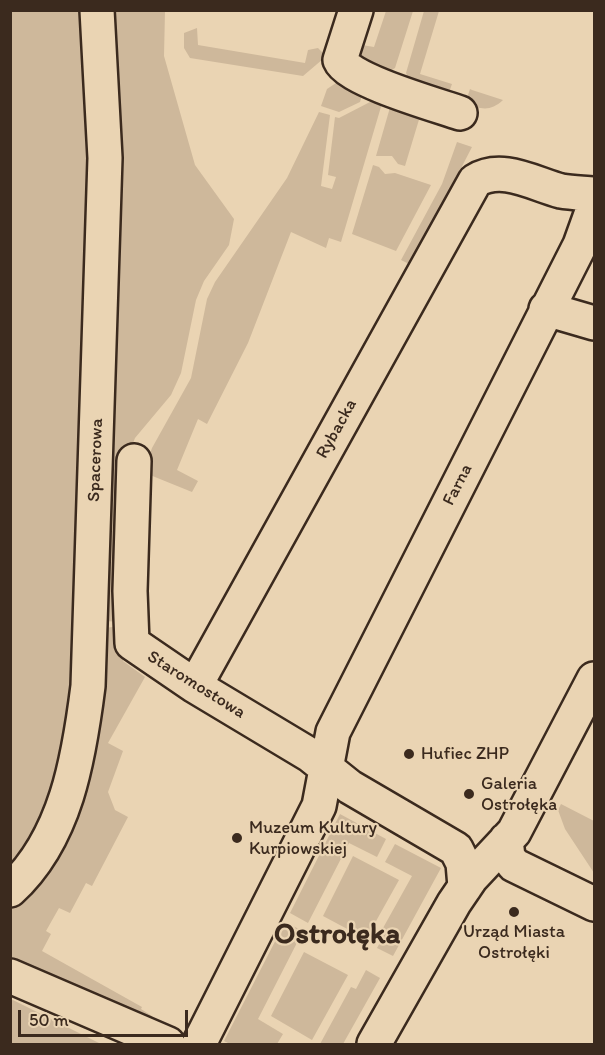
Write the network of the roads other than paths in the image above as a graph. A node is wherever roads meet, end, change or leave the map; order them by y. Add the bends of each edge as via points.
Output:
1 (98, 10) edge
2 (356, 10) edge
3 (460, 113) dead end
4 (594, 194) edge
5 (594, 206) edge
6 (546, 309) junction
7 (594, 323) edge
8 (134, 461) dead end
9 (594, 680) edge
10 (195, 686) junction
11 (324, 765) junction
12 (496, 850) junction
13 (465, 887) junction
14 (10, 890) edge
15 (594, 904) edge
16 (10, 976) edge
17 (168, 1044) edge
18 (199, 1044) edge
19 (374, 1044) edge

1 - 14 street, Spacerowa via 105,158 88,686 80,740 58,823 46,848
2 - 3 street via 340,60 348,71
4 - 10 street, Rybacka via 564,192 505,174 475,181
5 - 6 street, Farna via 580,245
6 - 7 street
6 - 11 street, Farna via 333,732
8 - 10 street, Staromostowa via 132,643
9 - 12 street via 514,832
10 - 11 street, Staromostowa
11 - 13 street, Staromostowa via 350,787 456,849 463,863
11 - 18 street, Farna via 319,806
12 - 13 street
12 - 15 street via 514,865
13 - 19 street
16 - 17 street

